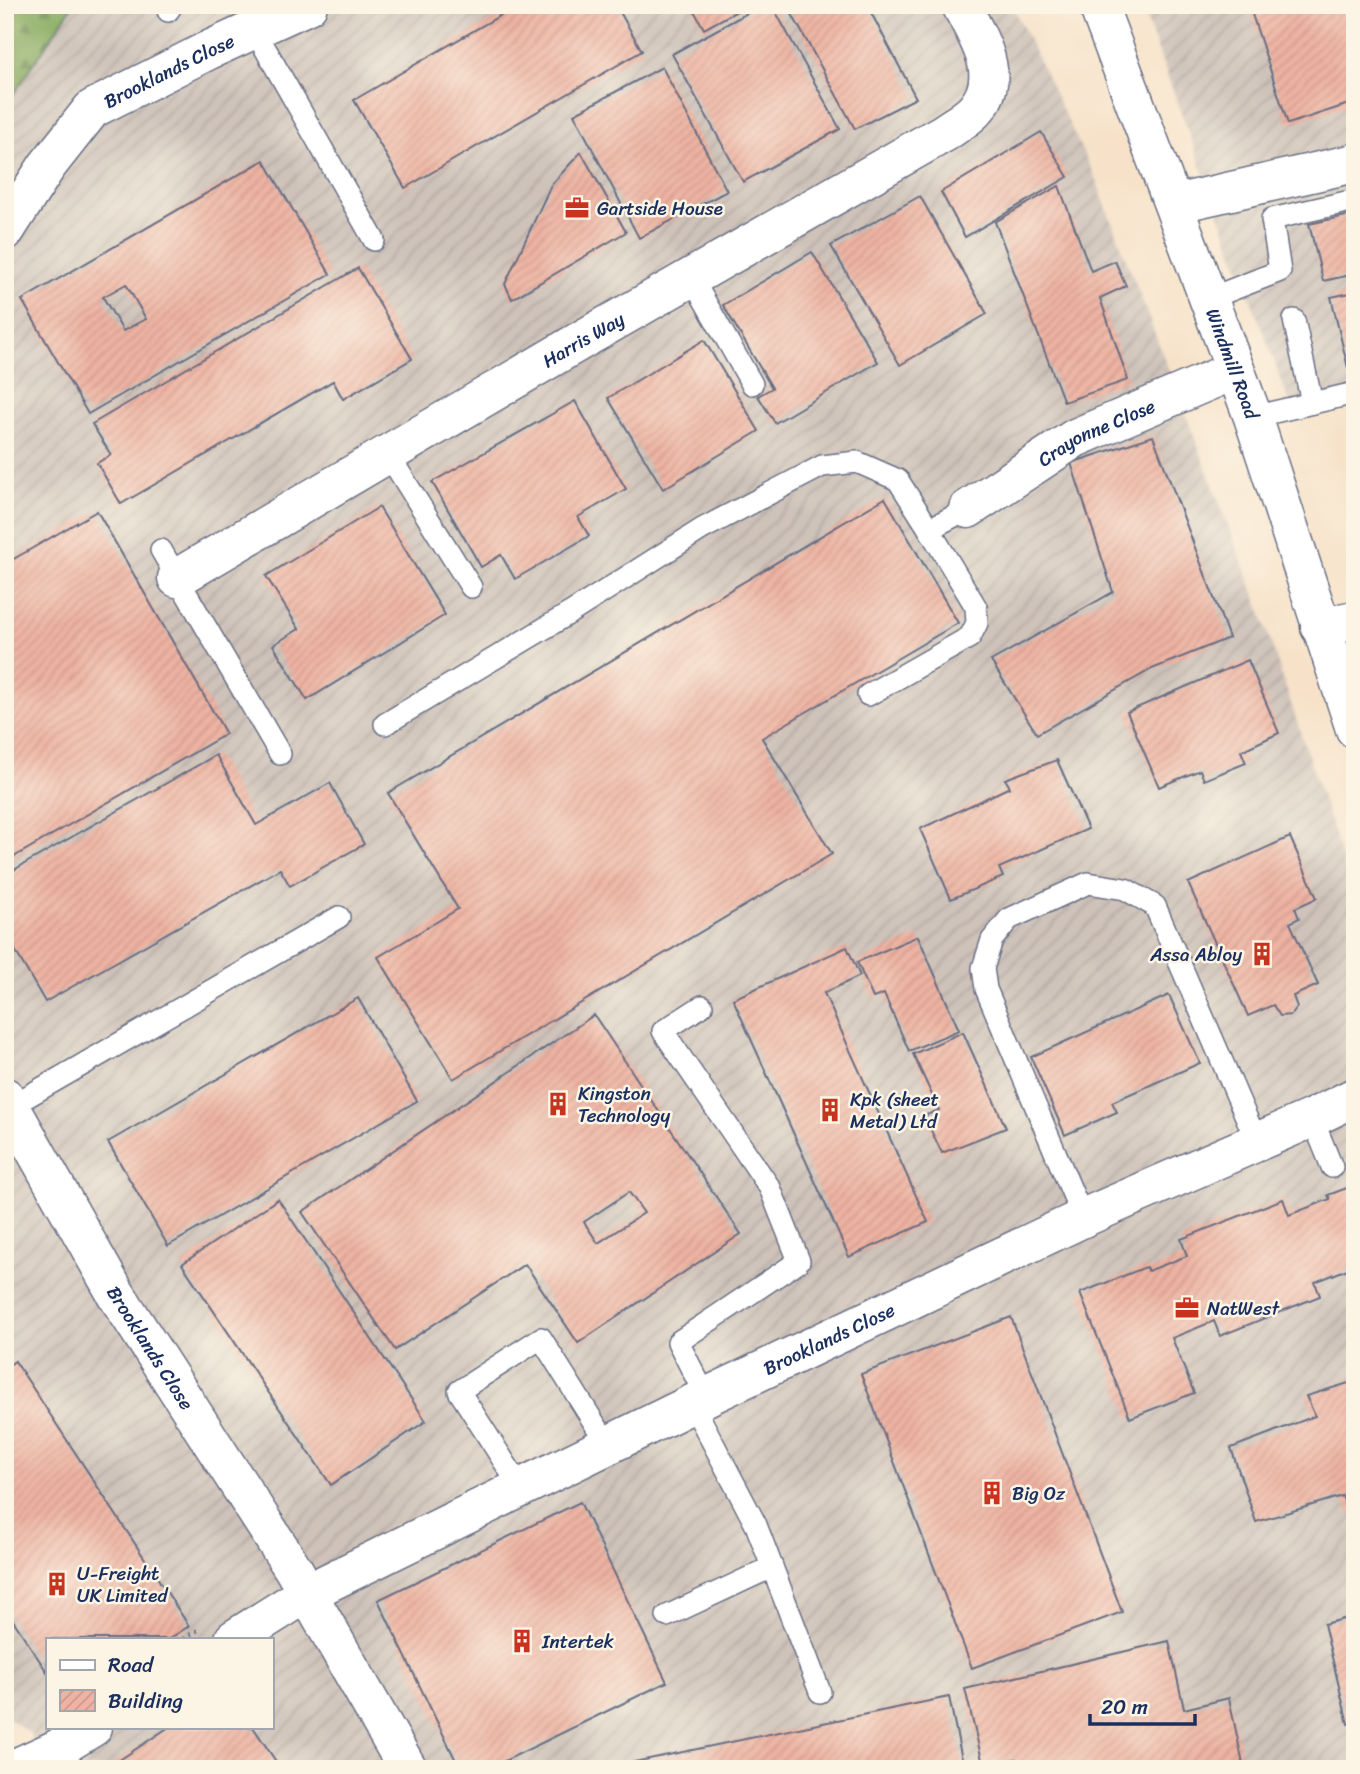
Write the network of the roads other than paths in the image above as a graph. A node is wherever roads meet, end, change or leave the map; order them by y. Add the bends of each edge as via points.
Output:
1 (308, 5) edge
2 (961, 5) edge
3 (1098, 5) edge
4 (254, 29) junction
5 (1355, 163) edge
6 (1355, 200) edge
7 (1174, 204) junction
8 (5, 232) edge
9 (374, 240) dead end
10 (691, 277) junction
11 (1208, 299) junction
12 (1294, 320) dead end
13 (1235, 370) junction
14 (752, 384) dead end
15 (1355, 393) edge
16 (1312, 403) junction
17 (1253, 416) junction
18 (388, 454) junction
19 (968, 509) joint
20 (929, 529) junction
21 (169, 564) joint
22 (471, 587) dead end
23 (1337, 624) edge
24 (867, 695) dead end
25 (385, 724) dead end
26 (1355, 729) edge
27 (280, 754) dead end
28 (339, 917) dead end
29 (702, 1006) dead end
30 (1355, 1097) edge
31 (8, 1101) edge
32 (1312, 1118) junction
33 (1257, 1142) junction
34 (1332, 1167) dead end
35 (1083, 1218) junction
36 (699, 1400) junction
37 (608, 1445) junction
38 (521, 1488) junction
39 (772, 1567) junction
40 (307, 1593) junction
41 (667, 1616) dead end
42 (236, 1638) edge
43 (820, 1692) dead end
44 (92, 1728) edge
45 (48, 1759) edge
46 (13, 1769) edge
47 (408, 1769) edge

1 - 4 street, Brooklands Close
2 - 10 street, Harris Way via 985,53 990,74 975,111
3 - 7 street, Windmill Road
4 - 8 street, Brooklands Close via 92,109 47,166
4 - 9 lane
5 - 7 street
6 - 11 lane via 1272,219 1280,271
7 - 11 street, Windmill Road
10 - 14 lane
10 - 18 street, Harris Way
11 - 13 street, Windmill Road
12 - 16 lane
13 - 17 street, Windmill Road
13 - 19 street, Crayonne Close via 1075,438
15 - 16 lane
16 - 17 lane
17 - 23 street, Windmill Road
18 - 21 street, Harris Way
18 - 22 lane
19 - 20 lane
20 - 24 lane via 975,607 977,623 970,637
20 - 25 lane via 898,480 857,462 822,466 702,529
21 - 27 lane
23 - 26 street, Windmill Road
28 - 31 lane
29 - 36 lane via 663,1031 770,1188 799,1261 678,1342
30 - 32 street, Brooklands Close
31 - 40 street, Brooklands Close via 116,1294
32 - 33 street, Brooklands Close
32 - 34 lane
33 - 35 street, Brooklands Close
33 - 35 lane via 1155,906 1125,889 1088,883 1009,919 992,940 983,968 986,989
35 - 36 street, Brooklands Close
36 - 37 street, Brooklands Close
36 - 39 lane
37 - 38 street, Brooklands Close
37 - 38 lane via 541,1338 459,1391
38 - 40 street, Brooklands Close
39 - 41 lane
39 - 43 lane
40 - 42 street, Brooklands Close
40 - 47 street, Brooklands Close
44 - 45 street
45 - 46 street

